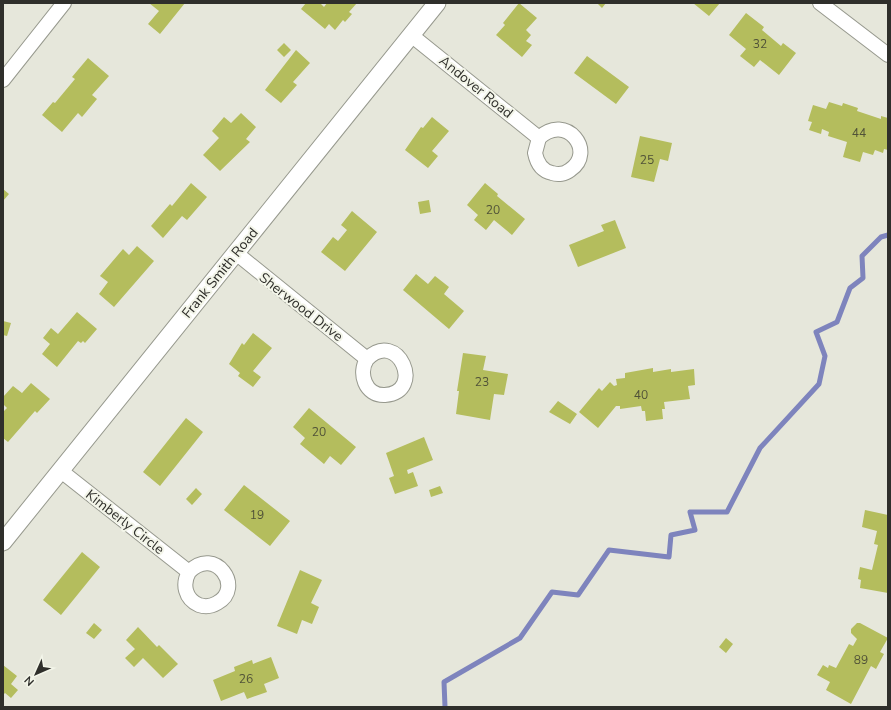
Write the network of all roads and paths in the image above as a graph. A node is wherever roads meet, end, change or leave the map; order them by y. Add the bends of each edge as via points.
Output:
1 (64, 3) edge
2 (437, 3) edge
3 (820, 3) edge
4 (411, 35) junction
5 (888, 55) edge
6 (3, 80) edge
7 (540, 138) dead end
8 (236, 253) junction
9 (368, 359) dead end
10 (61, 471) junction
11 (3, 542) edge
12 (189, 572) dead end

1 - 6 street
2 - 4 street, Frank Smith Road
3 - 5 street
4 - 7 street, Andover Road
4 - 8 street, Frank Smith Road
8 - 9 street, Sherwood Drive
8 - 10 street, Frank Smith Road
10 - 11 street, Frank Smith Road
10 - 12 street, Kimberly Circle

